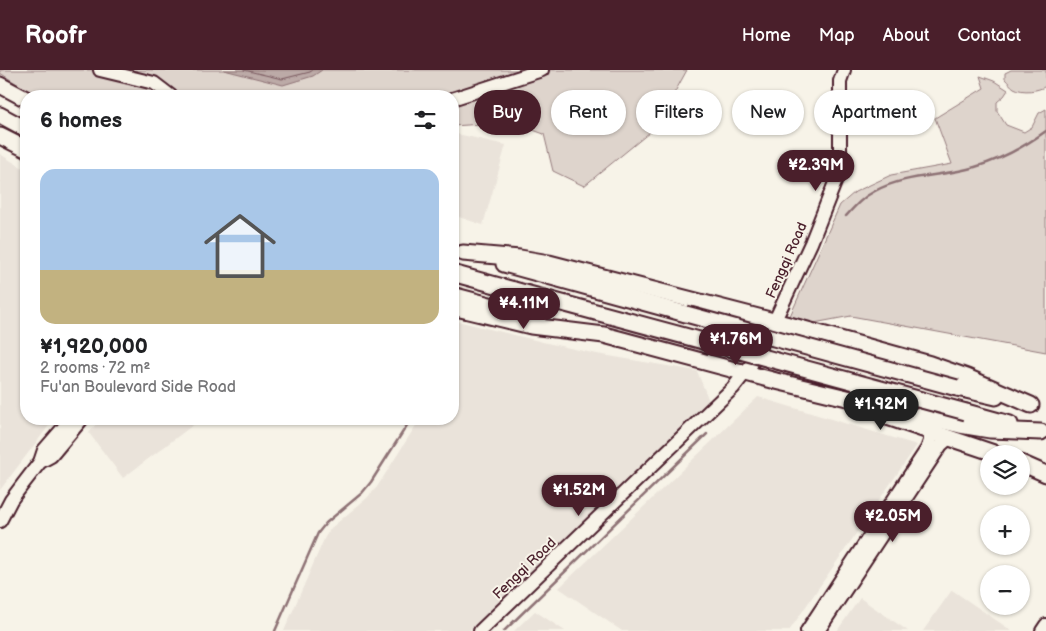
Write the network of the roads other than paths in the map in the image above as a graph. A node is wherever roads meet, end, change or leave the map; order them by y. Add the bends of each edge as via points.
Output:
1 (100, 70) edge
2 (542, 70) edge
3 (844, 70) edge
4 (0, 85) edge
5 (162, 90) edge
6 (20, 96) edge
7 (459, 97) edge
8 (0, 115) edge
9 (20, 126) edge
10 (0, 136) edge
11 (20, 146) edge
12 (459, 252) edge
13 (459, 252) edge
14 (459, 275) edge
15 (459, 297) edge
16 (459, 309) edge
17 (776, 320) junction
18 (604, 335) junction
19 (750, 374) junction
20 (776, 380) junction
21 (1038, 406) edge
22 (66, 425) edge
23 (77, 425) edge
24 (930, 431) junction
25 (1043, 433) edge
26 (949, 438) junction
27 (980, 448) edge
28 (40, 462) junction
29 (1030, 467) edge
30 (1046, 474) edge
31 (0, 521) edge
32 (1046, 625) edge
33 (480, 631) edge
34 (807, 631) edge
35 (818, 631) edge
36 (1042, 631) edge

1 - 5 street via 154,84
2 - 7 street
3 - 17 street, Fengqi Road via 840,80 840,156 836,180
4 - 6 main road
8 - 9 main road
10 - 11 main road
12 - 17 main road via 549,263
13 - 21 main road, bridge via 957,388
14 - 25 main road, bridge
15 - 18 main road
16 - 18 main road via 531,326
17 - 19 street, Fengqi Road via 768,329
17 - 21 main road via 930,364
18 - 19 main road
19 - 20 main road
19 - 33 street, Fengqi Road
20 - 24 main road
20 - 25 main road via 960,425
22 - 28 street via 44,450
23 - 28 street via 51,456
24 - 26 main road
24 - 34 street via 927,449
26 - 27 main road
26 - 35 street via 941,445
28 - 31 street
29 - 30 main road
32 - 36 street

